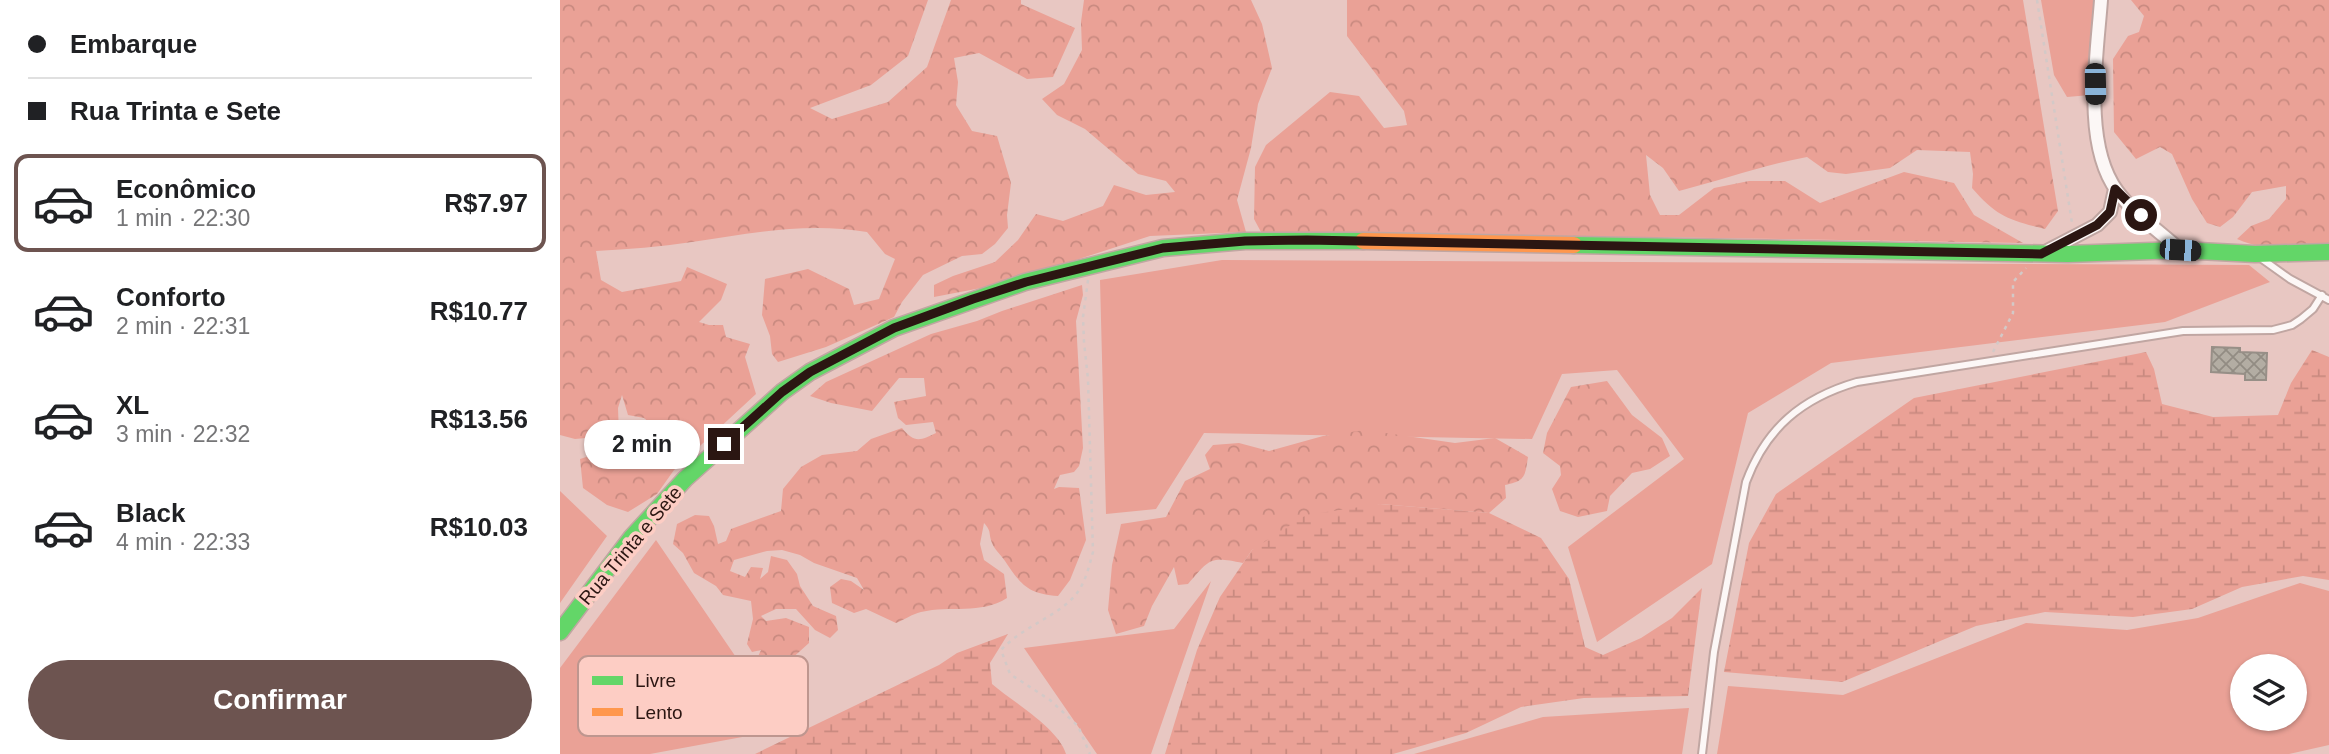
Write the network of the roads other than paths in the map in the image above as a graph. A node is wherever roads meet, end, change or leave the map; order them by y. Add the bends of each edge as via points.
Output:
1 (2101, 0) edge
2 (2115, 189) junction
3 (2180, 250) junction
4 (2329, 253) edge
5 (2041, 254) junction
6 (2255, 254) junction
7 (2322, 295) junction
8 (2329, 299) edge
9 (560, 632) edge
10 (1702, 754) edge

1 - 2 street via 2096,126
2 - 3 street
2 - 5 street via 2110,212 2097,225
3 - 5 street, Rua Trinta e Sete
3 - 6 street, Rua Trinta e Sete
4 - 6 street, Rua Trinta e Sete
5 - 9 street, Rua Trinta e Sete via 1245,241 1163,248 1012,286 894,328 782,392 685,479 631,538
6 - 7 lane
7 - 8 lane
7 - 10 lane via 2301,318 2273,330 2183,331 1857,382 1832,389 1784,419 1762,447 1746,482 1714,652

